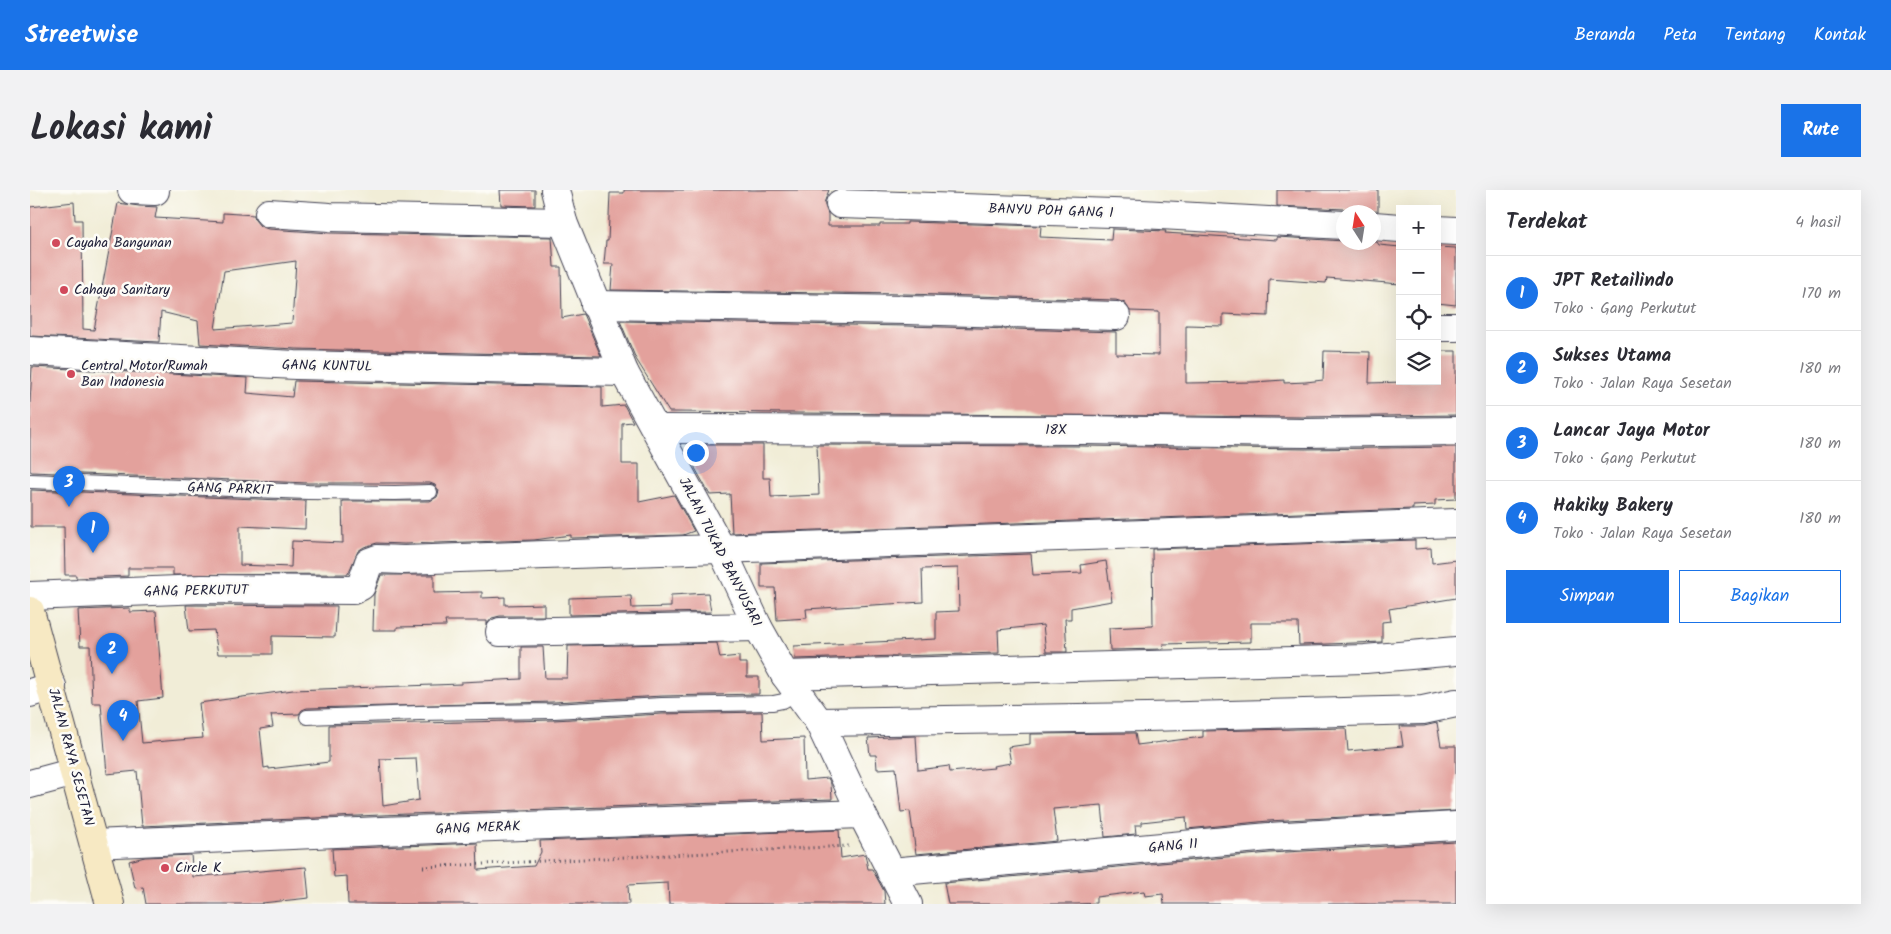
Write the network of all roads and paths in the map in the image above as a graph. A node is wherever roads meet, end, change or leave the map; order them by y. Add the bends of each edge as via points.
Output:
1 (555, 190) edge
2 (1142, 202) edge
3 (840, 204) dead end
4 (269, 213) dead end
5 (563, 222) junction
6 (1336, 224) edge
7 (1381, 227) edge
8 (1396, 228) edge
9 (1441, 230) edge
10 (1456, 231) edge
11 (595, 305) junction
12 (1116, 316) dead end
13 (1441, 327) edge
14 (1456, 327) edge
15 (30, 351) edge
16 (624, 372) junction
17 (656, 429) junction
18 (1456, 431) edge
19 (30, 481) edge
20 (430, 492) dead end
21 (1456, 524) edge
22 (722, 550) junction
23 (30, 596) edge
24 (30, 611) edge
25 (758, 627) junction
26 (500, 632) dead end
27 (1456, 651) edge
28 (792, 683) junction
29 (41, 690) edge
30 (1456, 703) edge
31 (307, 717) dead end
32 (819, 722) junction
33 (75, 772) junction
34 (30, 784) edge
35 (862, 814) junction
36 (1456, 826) edge
37 (94, 844) junction
38 (877, 844) junction
39 (423, 867) dead end
40 (891, 872) junction
41 (110, 904) edge
42 (908, 904) edge

1 - 5 street, JALAN TUKAD BANYUSARI
2 - 3 street, BANYU POH GANG 1
2 - 6 street, BANYU POH GANG 1
4 - 5 street
5 - 11 street, JALAN TUKAD BANYUSARI
7 - 8 street
9 - 10 street
11 - 12 street
11 - 16 street, JALAN TUKAD BANYUSARI
13 - 14 street
15 - 16 street, GANG KUNTUL via 295,365
16 - 17 street, JALAN TUKAD BANYUSARI
17 - 18 street, 18X
17 - 22 street, JALAN TUKAD BANYUSARI
19 - 20 lane, GANG PARKIT via 308,492
21 - 22 street
22 - 23 street, GANG PERKUTUT via 377,559 369,562 361,586 354,590 202,589
22 - 25 street, JALAN TUKAD BANYUSARI
24 - 29 main road, JALAN RAYA SESETAN
25 - 26 street
25 - 28 street, JALAN TUKAD BANYUSARI
27 - 28 street via 1365,659
28 - 31 lane via 783,701 773,702
28 - 32 street, JALAN TUKAD BANYUSARI
29 - 33 main road, JALAN RAYA SESETAN
30 - 32 street via 1422,710
32 - 35 street, JALAN TUKAD BANYUSARI
33 - 34 street
33 - 37 main road, JALAN RAYA SESETAN
35 - 37 street, GANG MERAK
35 - 38 street, JALAN TUKAD BANYUSARI
36 - 40 street, GANG 11 via 1270,837
37 - 41 main road, JALAN RAYA SESETAN
38 - 39 path
38 - 40 street, JALAN TUKAD BANYUSARI
40 - 42 street, JALAN TUKAD BANYUSARI

